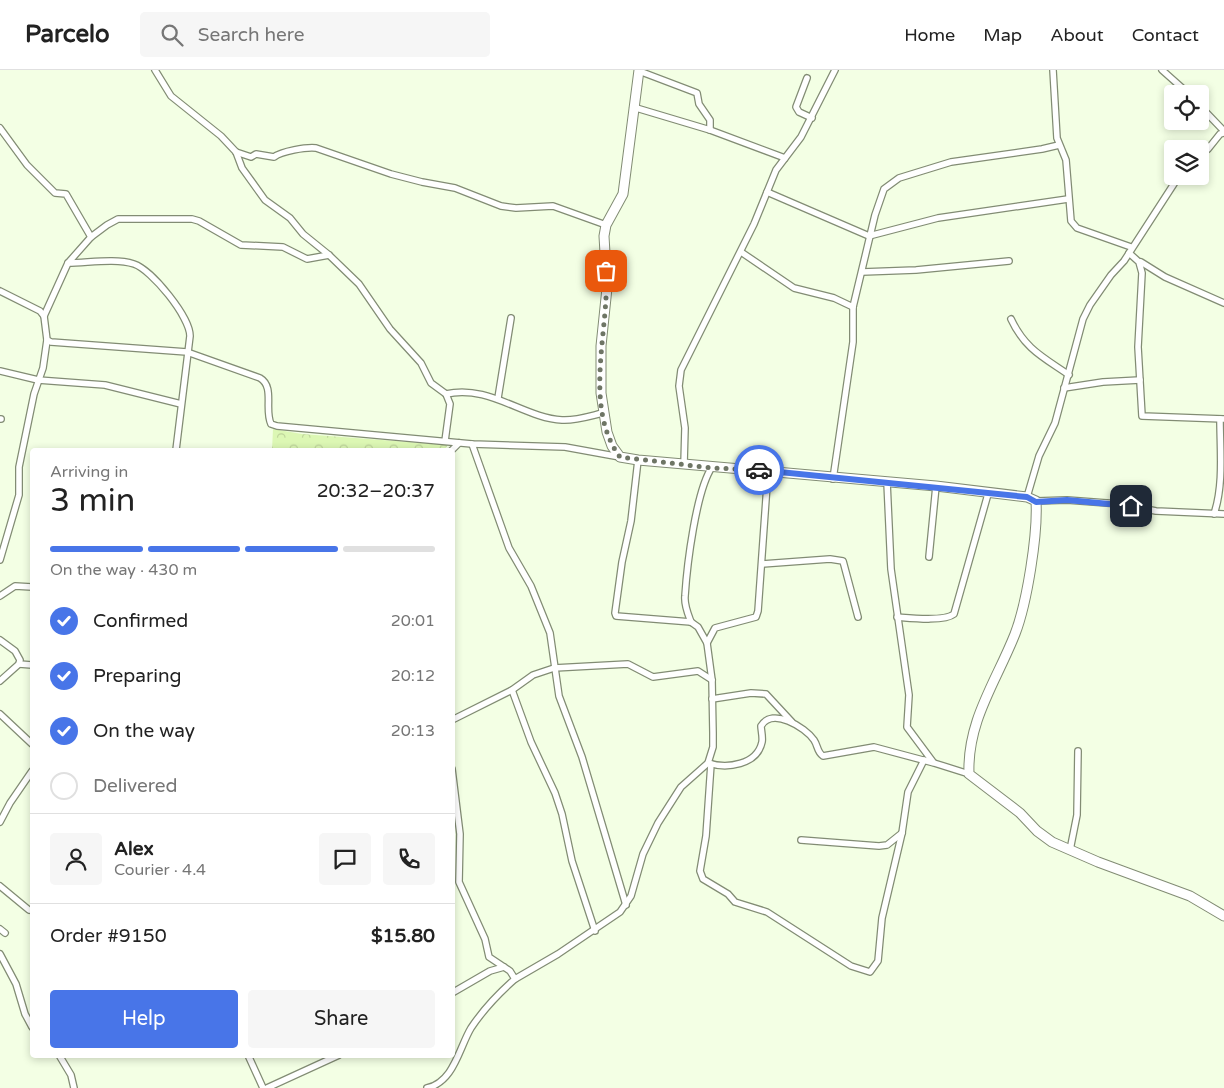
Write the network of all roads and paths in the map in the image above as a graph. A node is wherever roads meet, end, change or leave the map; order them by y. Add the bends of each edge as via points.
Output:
1 (156, 70) edge
2 (835, 70) edge
3 (1053, 70) edge
4 (1162, 70) edge
5 (639, 71) edge
6 (1171, 73) edge
7 (807, 78) dead end
8 (1181, 85) edge
9 (633, 108) junction
10 (1209, 116) edge
11 (812, 118) junction
12 (0, 128) edge
13 (710, 130) junction
14 (1224, 132) edge
15 (1059, 145) junction
16 (1209, 148) edge
17 (236, 152) junction
18 (785, 158) junction
19 (1173, 185) edge
20 (767, 192) junction
21 (1068, 198) junction
22 (606, 225) junction
23 (91, 236) junction
24 (869, 236) junction
25 (1130, 250) junction
26 (741, 252) junction
27 (329, 255) junction
28 (1009, 261) dead end
29 (1139, 262) junction
30 (68, 263) junction
31 (862, 272) junction
32 (0, 291) edge
33 (1224, 303) edge
34 (853, 307) junction
35 (44, 316) junction
36 (511, 318) dead end
37 (1012, 319) dead end
38 (47, 340) junction
39 (187, 352) junction
40 (0, 371) edge
41 (1069, 375) junction
42 (38, 380) junction
43 (1140, 380) junction
44 (1064, 388) junction
45 (446, 394) junction
46 (498, 398) junction
47 (181, 404) junction
48 (604, 413) junction
49 (1222, 419) edge
50 (445, 441) junction
51 (459, 443) junction
52 (472, 444) junction
53 (176, 448) edge
54 (454, 448) edge
55 (620, 457) junction
56 (638, 460) junction
57 (684, 464) junction
58 (712, 468) junction
59 (768, 471) junction
60 (1222, 475) edge
61 (833, 479) junction
62 (887, 482) junction
63 (936, 486) junction
64 (988, 494) junction
65 (1027, 497) junction
66 (1036, 502) junction
67 (1214, 514) junction
68 (1224, 514) edge
69 (930, 557) dead end
70 (0, 560) edge
71 (762, 564) junction
72 (30, 587) edge
73 (3, 589) edge
74 (0, 596) edge
75 (858, 617) dead end
76 (897, 617) junction
77 (691, 622) junction
78 (0, 640) edge
79 (707, 642) junction
80 (19, 664) junction
81 (30, 665) edge
82 (554, 668) junction
83 (712, 680) junction
84 (0, 681) edge
85 (512, 690) junction
86 (712, 699) junction
87 (0, 714) edge
88 (455, 718) edge
89 (793, 724) junction
90 (30, 742) edge
91 (1078, 751) dead end
92 (924, 760) junction
93 (934, 762) junction
94 (709, 763) junction
95 (30, 774) edge
96 (969, 774) junction
97 (455, 793) edge
98 (0, 822) edge
99 (902, 833) junction
100 (801, 840) dead end
101 (1070, 850) junction
102 (456, 883) edge
103 (0, 886) edge
104 (626, 905) junction
105 (29, 910) dead end
106 (1224, 916) edge
107 (595, 931) junction
108 (0, 954) edge
109 (504, 967) junction
110 (515, 979) junction
111 (455, 991) edge
112 (30, 1024) edge
113 (61, 1058) edge
114 (249, 1058) edge
115 (333, 1058) edge
116 (74, 1088) edge
117 (263, 1088) edge
118 (267, 1088) edge
119 (427, 1088) edge

1 - 17 street via 171,96
2 - 11 street
3 - 15 street
4 - 6 street
5 - 9 street
5 - 13 street via 697,93 699,104 710,120
6 - 8 street
7 - 11 street via 796,107
9 - 13 street
9 - 22 street via 623,194
10 - 14 street
11 - 18 street
12 - 23 street via 36,175 55,193 66,194
13 - 18 street
14 - 16 street
15 - 21 street via 1066,160
15 - 24 street via 951,162 899,178 884,189
17 - 22 street via 274,157 279,153 316,148 407,178 454,188 501,206 553,206
17 - 27 street via 259,194
18 - 20 street
19 - 25 street
20 - 24 street
20 - 26 street
21 - 24 street via 938,218
21 - 25 street via 1074,225
22 - 48 street via 607,304 600,377
23 - 27 street via 118,219 192,219 241,245 282,247 306,258
23 - 30 street
24 - 31 street
25 - 29 street
25 - 41 street via 1083,319
26 - 34 street via 794,288 834,298
26 - 57 street via 680,370 685,428
27 - 45 street via 365,291 390,329 421,363 431,383
28 - 31 street
29 - 33 street via 1164,277
29 - 43 street via 1142,273 1138,347
30 - 35 street
30 - 39 street via 125,263 141,268 166,293 189,326
31 - 34 street
32 - 35 street
34 - 61 street via 853,342
35 - 38 street
36 - 46 street
37 - 41 street via 1017,332 1032,351
38 - 39 street via 81,346
38 - 42 street
39 - 47 street
39 - 50 street via 265,381 271,424
40 - 42 street
41 - 44 street
42 - 47 street via 106,385
42 - 70 street via 19,467 19,495
43 - 44 street
43 - 49 street via 1142,416
44 - 65 street via 1055,423 1039,456
45 - 46 street via 458,392
45 - 50 street via 450,404
46 - 48 street via 562,420
47 - 53 street
48 - 55 street via 612,446
49 - 60 street
50 - 51 street
51 - 52 street
51 - 54 street
52 - 55 street via 565,447
52 - 82 street via 509,548 531,586 550,633
55 - 56 street
56 - 57 street
56 - 77 street via 615,613 622,618
57 - 58 street
58 - 59 street
58 - 77 street via 704,481 691,551 685,596
59 - 61 street
59 - 71 street
60 - 67 street
61 - 62 street
62 - 63 street
62 - 76 street
63 - 64 street
63 - 69 street
64 - 65 street
64 - 76 street via 954,614 941,618
65 - 66 street
66 - 67 street via 1067,500 1120,504 1156,511
66 - 96 street via 1038,522 1021,613 1009,648 976,720 968,753
67 - 68 street
71 - 75 street via 843,561
71 - 79 street via 756,617 715,628
72 - 73 street
73 - 74 street
76 - 93 street via 908,695 906,727
77 - 79 street
78 - 80 street via 19,655
79 - 83 street
80 - 81 street
80 - 84 street
82 - 83 street via 628,664 653,677 698,671
82 - 85 street via 533,675
82 - 104 street via 559,696 582,757
83 - 86 street
85 - 88 street
85 - 107 street via 560,807 572,862
86 - 89 street via 766,694
86 - 94 street via 713,747
87 - 90 street
89 - 92 street via 812,738 824,756 874,747
89 - 94 street via 778,718 766,719 761,726 762,742 751,759 730,766
91 - 101 street via 1077,815
92 - 93 street
92 - 99 street via 908,792
93 - 96 street
94 - 99 street via 706,836 700,875 735,902 767,912 824,950 863,971 870,972 878,961 882,918
94 - 104 street via 681,787 654,830
95 - 98 street
96 - 101 street via 1020,813 1037,831
97 - 102 street via 460,834
99 - 100 street via 887,844 878,846
101 - 106 street via 1190,896
102 - 109 street via 488,946 489,957
103 - 105 street
104 - 107 street
107 - 110 street
108 - 112 street via 16,984
109 - 110 street
109 - 111 street via 490,971
110 - 119 street via 472,1027 450,1072
113 - 116 street
114 - 117 street
115 - 118 street

